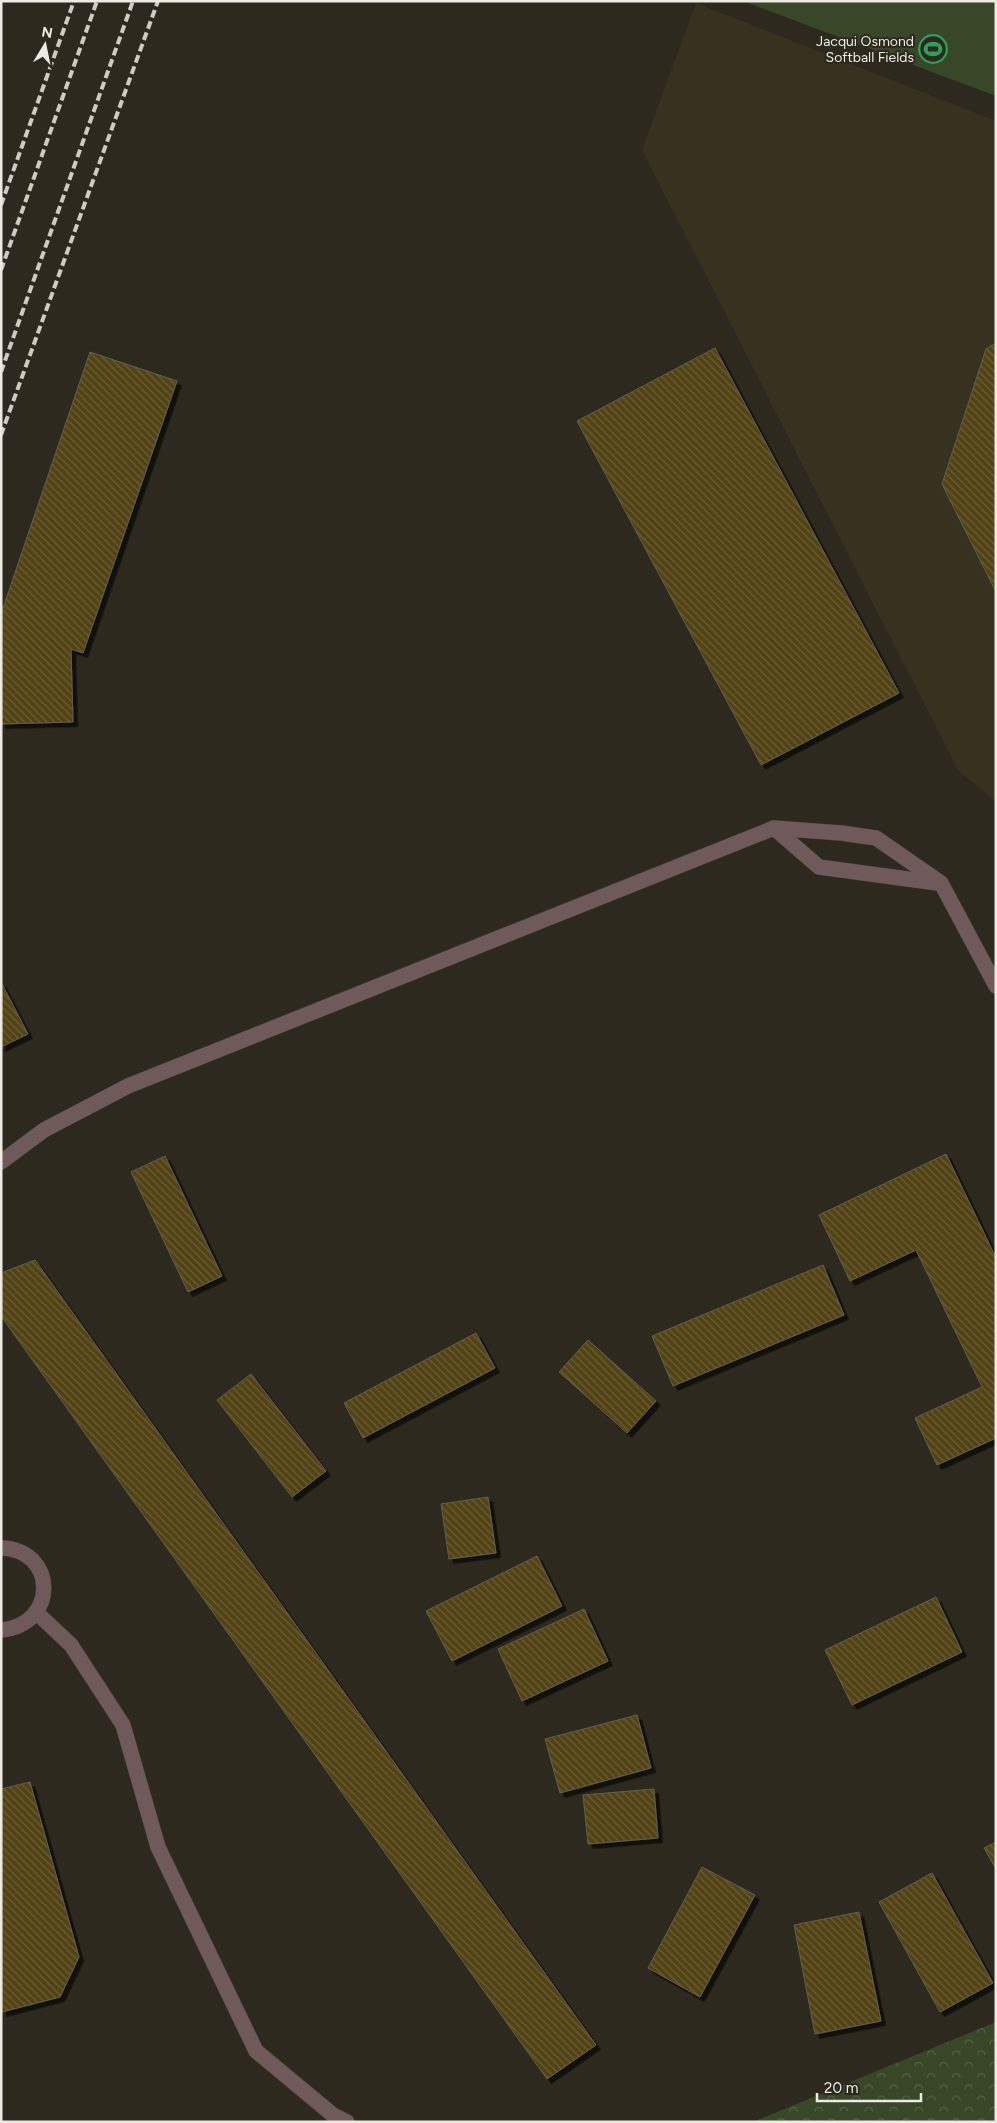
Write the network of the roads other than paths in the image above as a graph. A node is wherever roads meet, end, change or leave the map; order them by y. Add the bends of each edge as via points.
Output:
1 (774, 828) junction
2 (941, 883) junction
3 (996, 986) edge
4 (1, 1162) edge
5 (1, 1548) edge
6 (37, 1614) junction
7 (1, 1630) edge
8 (338, 2120) edge

1 - 2 street via 876,838
1 - 2 street via 820,867
1 - 4 street via 128,1086 44,1130
2 - 3 street
5 - 6 street via 16,1549 40,1570 44,1589 43,1602
6 - 7 street via 14,1629
6 - 8 street via 71,1645 123,1724 158,1848 256,2051

